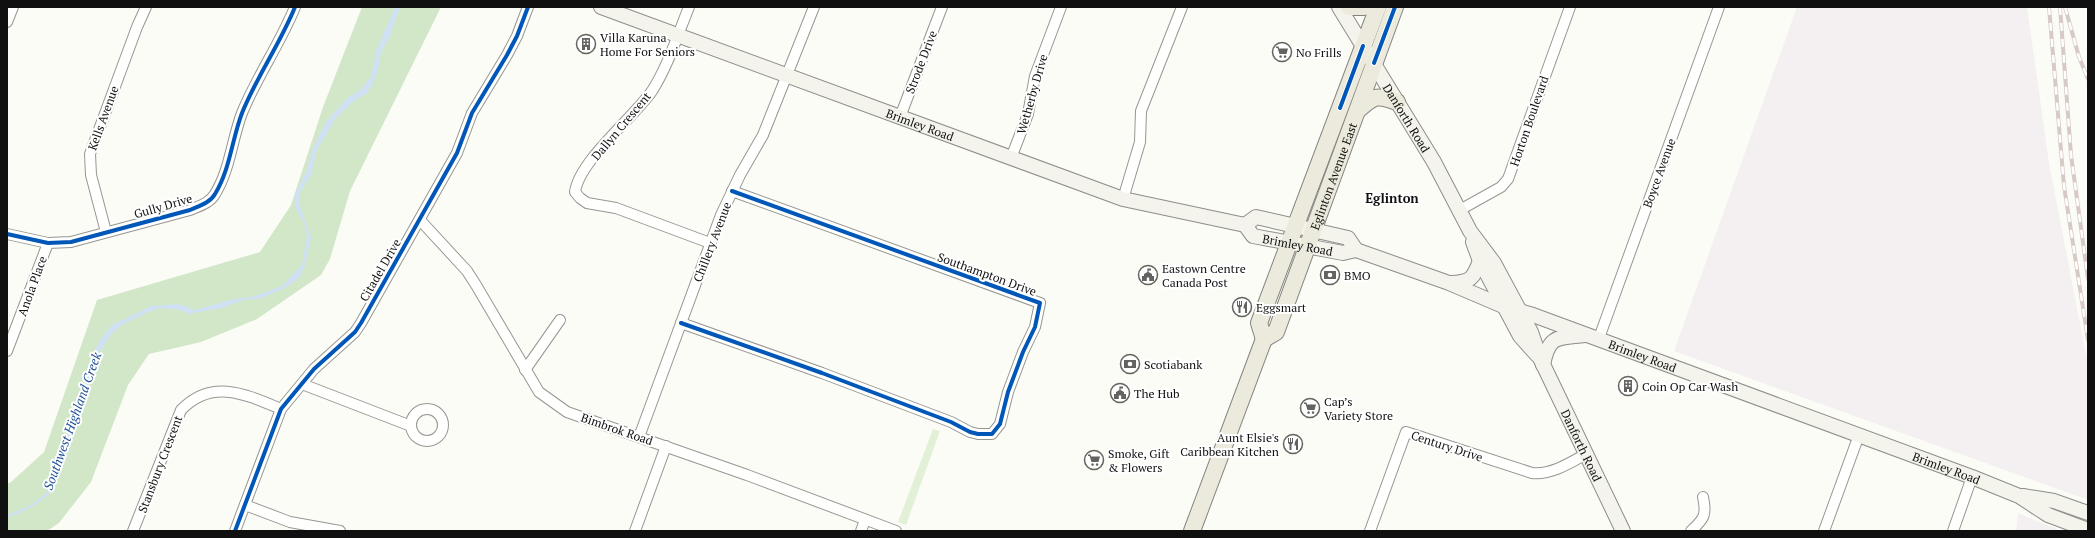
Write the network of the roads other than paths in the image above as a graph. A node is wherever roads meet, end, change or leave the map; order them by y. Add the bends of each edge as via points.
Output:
1 (13, 7) edge
2 (146, 7) edge
3 (295, 7) edge
4 (528, 7) edge
5 (601, 7) edge
6 (689, 7) edge
7 (814, 7) edge
8 (942, 7) edge
9 (1061, 7) edge
10 (1182, 7) edge
11 (1339, 7) edge
12 (1349, 7) edge
13 (1364, 7) edge
14 (1378, 7) edge
15 (1394, 7) edge
16 (1570, 7) edge
17 (1719, 7) edge
18 (7, 22) edge
19 (678, 35) junction
20 (1363, 46) junction
21 (1374, 63) junction
22 (787, 76) junction
23 (1398, 102) junction
24 (1356, 112) junction
25 (900, 117) junction
26 (1011, 158) junction
27 (732, 191) junction
28 (1123, 198) junction
29 (1458, 211) junction
30 (420, 220) junction
31 (1244, 225) junction
32 (1296, 226) junction
33 (1313, 230) junction
34 (1470, 231) junction
35 (106, 232) junction
36 (7, 234) edge
37 (48, 243) junction
38 (710, 243) junction
39 (1289, 243) junction
40 (1307, 246) junction
41 (1356, 250) junction
42 (1480, 261) junction
43 (1448, 283) junction
44 (1503, 306) junction
45 (1520, 310) junction
46 (560, 320) dead end
47 (681, 323) junction
48 (1594, 337) junction
49 (1264, 339) junction
50 (7, 351) edge
51 (1542, 361) junction
52 (525, 370) junction
53 (302, 384) junction
54 (281, 409) junction
55 (411, 426) dead end
56 (1859, 435) junction
57 (639, 437) junction
58 (666, 446) junction
59 (1586, 454) junction
60 (1972, 477) junction
61 (2019, 496) junction
62 (1703, 497) dead end
63 (245, 504) junction
64 (2088, 513) edge
65 (865, 520) junction
66 (2088, 530) edge
67 (133, 531) edge
68 (235, 531) edge
69 (340, 531) edge
70 (635, 531) edge
71 (861, 531) edge
72 (896, 531) edge
73 (1192, 531) edge
74 (1370, 531) edge
75 (1623, 531) edge
76 (1691, 531) edge
77 (1824, 531) edge
78 (1953, 531) edge

1 - 18 street
2 - 35 street, Kells Avenue via 90,154 91,175
3 - 35 street, Gully Drive via 282,38 243,112 222,182 214,196 190,210
4 - 30 street, Citadel Drive via 517,36 479,99 457,153
5 - 19 main road, Brimley Road
6 - 19 street
7 - 22 street, Chillery Avenue
8 - 25 street, Strode Drive
9 - 26 street, Wetherby Drive via 1035,76 1028,114
10 - 28 street via 1141,112 1140,142
11 - 20 main road, Danforth Road
12 - 13 main road
14 - 20 main road, Eglinton Avenue East
15 - 21 main road, Eglinton Avenue East
16 - 29 street, Horton Boulevard via 1508,179 1501,187
17 - 48 street, Boyce Avenue
19 - 22 main road, Brimley Road
19 - 38 street, Dallyn Crescent via 653,89 608,139 576,184 575,192 587,203 616,208
20 - 21 main road, Danforth Road
20 - 32 main road, Eglinton Avenue East
21 - 23 main road, Danforth Road
21 - 24 main road, Eglinton Avenue East
22 - 25 main road, Brimley Road
22 - 27 street, Chillery Avenue via 763,135
23 - 24 main road via 1383,96 1375,97
23 - 29 main road, Danforth Road via 1434,162
24 - 33 main road, Eglinton Avenue East
25 - 26 main road, Brimley Road
26 - 28 main road, Brimley Road
27 - 38 street, Chillery Avenue
27 - 47 street, Southampton Drive via 1040,304 1036,327 1023,352 1008,392 1000,424 992,434 978,434 830,376
28 - 31 main road, Brimley Road
29 - 34 main road, Danforth Road
30 - 52 street, Bimbrok Road via 473,280
30 - 53 street, Citadel Drive via 355,332 327,356
31 - 32 main road, Brimley Road via 1256,217
31 - 39 main road, Brimley Road via 1253,236
32 - 33 main road, Brimley Road
32 - 39 main road, Eglinton Avenue East
33 - 40 main road, Eglinton Avenue East
33 - 41 main road, Brimley Road via 1348,238
34 - 42 main road, Danforth Road
34 - 45 main road, Danforth Road via 1494,263
35 - 37 street, Gully Drive via 71,242
36 - 37 street, Gully Drive
37 - 50 street, Anola Place
38 - 47 street, Chillery Avenue
39 - 40 main road, Brimley Road
39 - 49 main road, Eglinton Avenue East via 1259,323
40 - 41 main road, Brimley Road via 1343,254
40 - 49 main road, Eglinton Avenue East via 1276,332
41 - 43 main road, Brimley Road
42 - 43 main road via 1474,276 1464,282
42 - 44 main road, Danforth Road
43 - 44 main road, Brimley Road
44 - 45 main road, Brimley Road
44 - 51 main road, Danforth Road via 1520,336
45 - 48 main road, Brimley Road
45 - 51 main road, Danforth Road via 1532,332
46 - 52 street
47 - 57 street, Chillery Avenue
48 - 51 main road via 1560,338 1551,342
48 - 56 main road, Brimley Road
49 - 73 main road, Eglinton Avenue East
51 - 59 main road, Danforth Road
52 - 57 street, Bimbrok Road via 539,392 567,412
53 - 54 street, Citadel Drive
53 - 55 street
54 - 63 street, Citadel Drive
54 - 67 street, Stansbury Crescent via 244,395 223,391 207,392 187,404 181,410
56 - 60 main road, Brimley Road
56 - 77 street
57 - 58 street, Bimbrok Road
58 - 65 street, Bimbrok Road
58 - 70 street
59 - 74 street, Century Drive via 1550,471 1532,473 1406,432
59 - 75 main road, Danforth Road
60 - 61 main road, Brimley Road
60 - 78 street
61 - 64 main road, Brimley Road via 2054,501
61 - 66 main road, Brimley Road via 2048,515
62 - 76 street via 1706,510 1702,521
63 - 68 street, Citadel Drive
63 - 69 street via 290,522
65 - 71 street
65 - 72 street, Bimbrok Road

